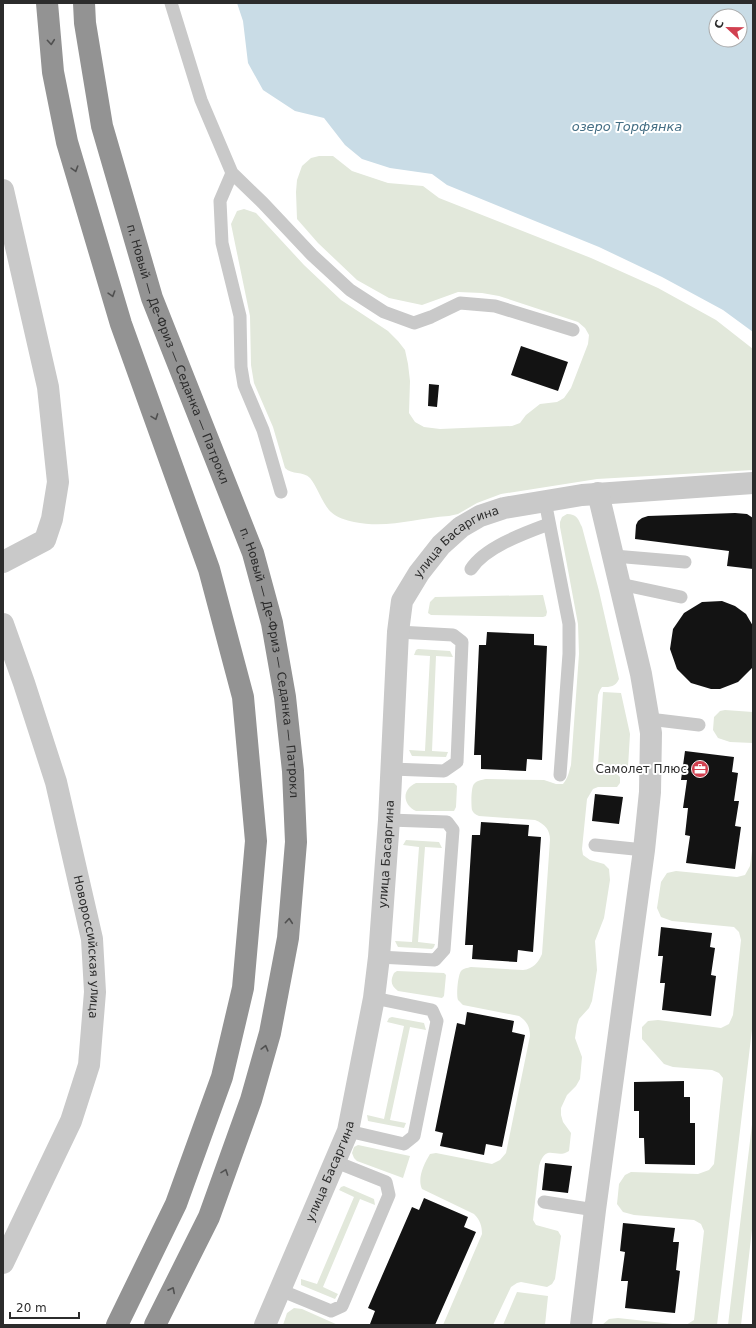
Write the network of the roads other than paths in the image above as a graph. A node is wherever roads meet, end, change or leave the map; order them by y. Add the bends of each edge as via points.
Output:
1 (47, 3) edge
2 (84, 3) edge
3 (171, 3) edge
4 (232, 173) junction
5 (3, 190) edge
6 (572, 330) dead end
7 (753, 483) edge
8 (281, 492) dead end
9 (598, 493) junction
10 (545, 501) junction
11 (549, 524) junction
12 (614, 556) junction
13 (3, 562) edge
14 (685, 562) dead end
15 (471, 569) dead end
16 (620, 584) junction
17 (681, 597) dead end
18 (3, 624) edge
19 (398, 632) junction
20 (649, 719) junction
21 (699, 724) dead end
22 (392, 769) junction
23 (560, 775) dead end
24 (389, 820) junction
25 (595, 845) dead end
26 (644, 850) junction
27 (379, 957) junction
28 (374, 998) junction
29 (348, 1131) junction
30 (336, 1162) junction
31 (544, 1202) dead end
32 (595, 1210) junction
33 (3, 1263) edge
34 (280, 1290) junction
35 (117, 1325) edge
36 (154, 1325) edge
37 (265, 1325) edge
38 (581, 1325) edge

1 -> 35 highway via 54,72 67,142 121,324 209,569 243,697 256,841 243,988 222,1077 176,1204
36 -> 2 highway, п. Новый — Де-Фриз — Седанка — Патрокл via 209,1217 251,1100 270,1032 288,931 296,842 293,772 285,697 272,624 253,553 152,298 102,126
3 - 4 lane via 201,100
4 - 6 lane via 350,290 384,312 414,323 460,303 482,304
4 - 8 lane via 220,201 222,244 240,316 241,368 244,385 263,430
5 - 13 street via 48,386 58,482 52,519 45,540
7 - 9 street, улица Басаргина
9 - 10 street, улица Басаргина
9 - 12 street
10 - 11 lane
10 - 19 street, улица Басаргина via 504,508 480,516 461,527 441,545 419,573 402,601
11 - 15 lane via 498,547 476,562
11 - 23 lane via 569,624
12 - 14 lane
12 - 16 street
16 - 17 lane
16 - 20 street
18 - 33 street, Новороссийская улица via 56,782 92,939 95,992 88,1065 71,1122
19 - 22 street, улица Басаргина
19 - 22 lane via 453,635 462,642 457,762 444,771
20 - 21 lane
20 - 26 street via 650,792
22 - 24 street, улица Басаргина
24 - 27 street, улица Басаргина
24 - 27 lane via 447,822 453,830 444,950 435,960
25 - 26 lane
26 - 32 street
27 - 28 street, улица Басаргина
28 - 29 street, улица Басаргина
28 - 29 lane via 432,1010 438,1021 414,1136 404,1144
29 - 30 street, улица Басаргина
30 - 34 street, улица Басаргина
30 - 34 lane via 386,1182 389,1195 342,1306 331,1311
31 - 32 lane
32 - 38 street
34 - 37 street, улица Басаргина

